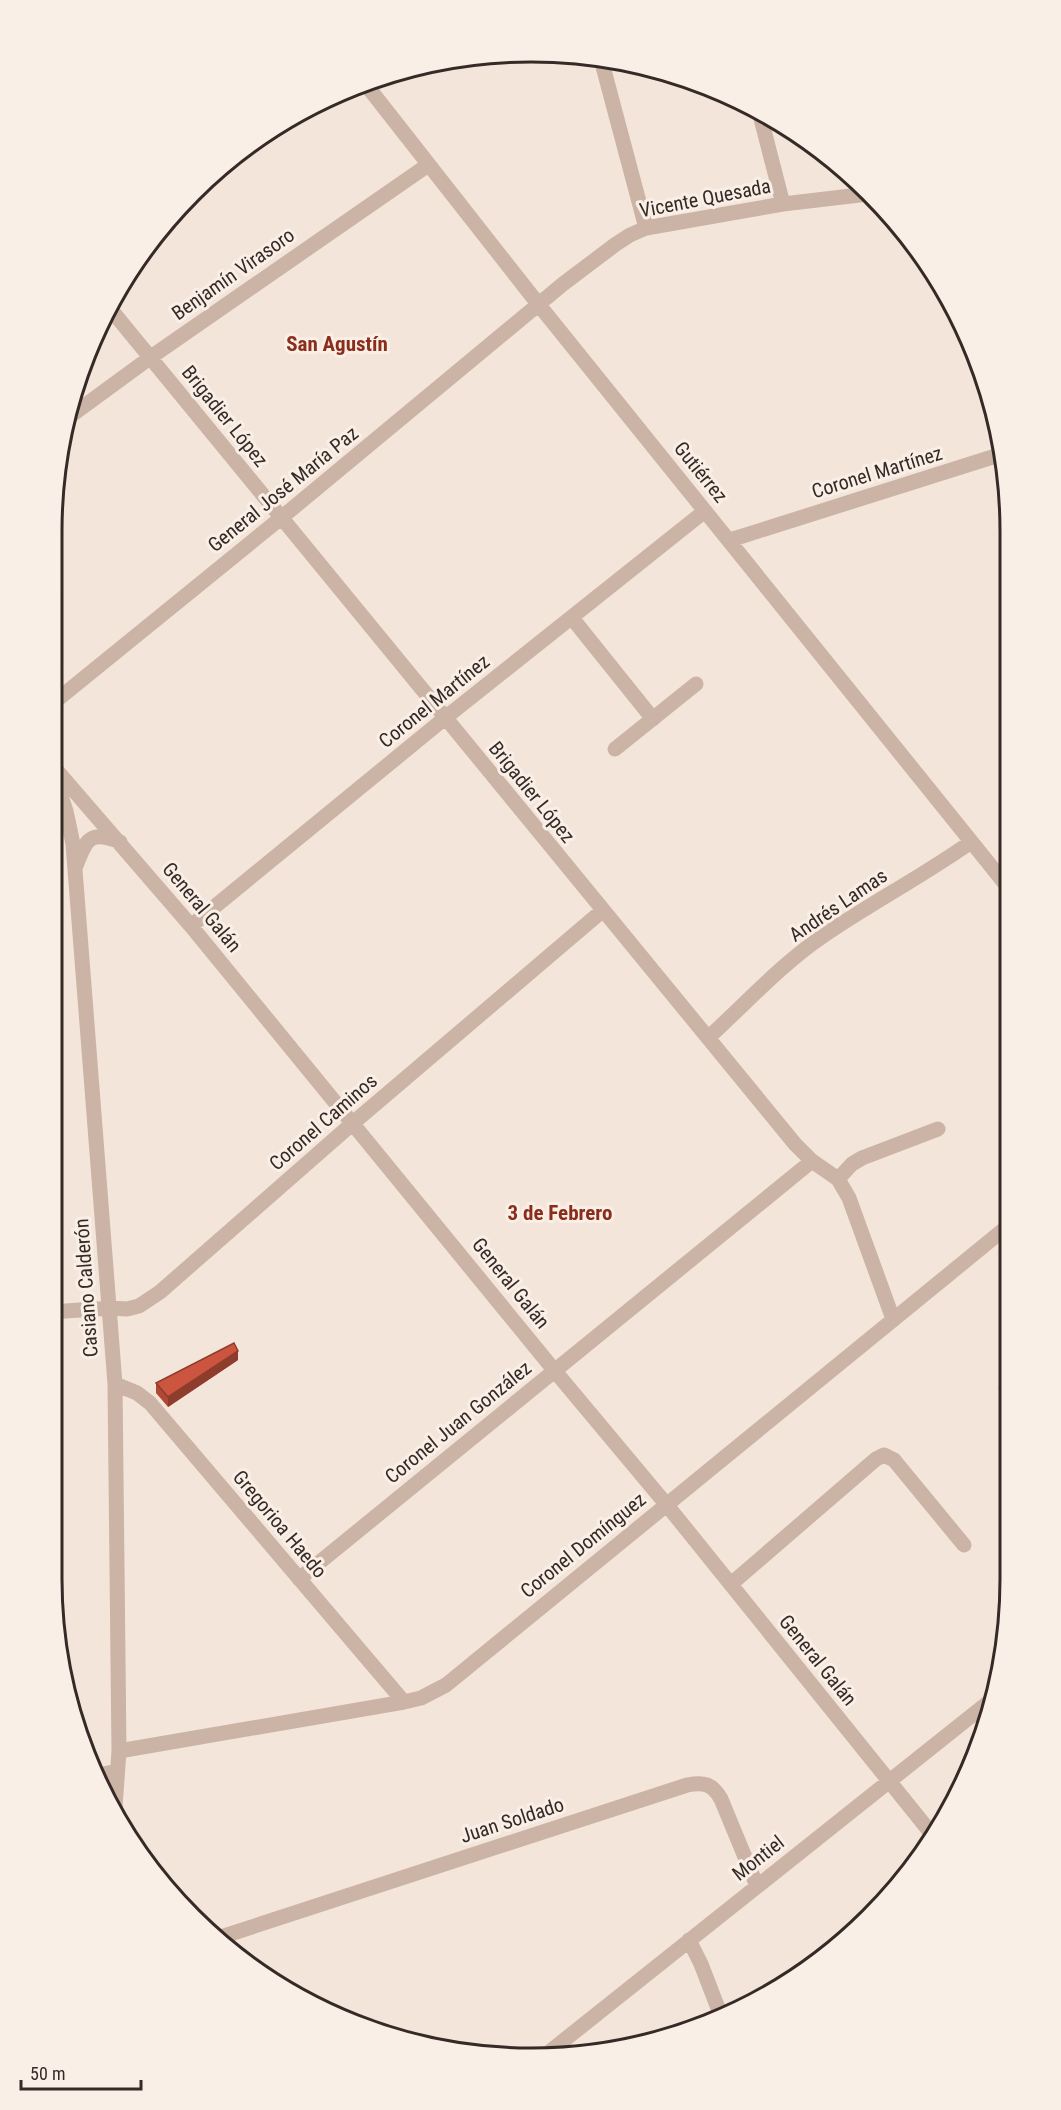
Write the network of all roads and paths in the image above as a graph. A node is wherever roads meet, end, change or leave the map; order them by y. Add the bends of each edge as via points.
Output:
1 (604, 68) edge
2 (370, 90) edge
3 (762, 122) edge
4 (428, 165) junction
5 (858, 195) edge
6 (783, 204) junction
7 (646, 228) junction
8 (539, 305) junction
9 (115, 314) edge
10 (151, 357) junction
11 (76, 412) edge
12 (993, 457) edge
13 (705, 511) junction
14 (281, 519) junction
15 (730, 540) junction
16 (572, 618) junction
17 (696, 684) dead end
18 (62, 696) edge
19 (445, 718) junction
20 (653, 719) junction
21 (615, 749) dead end
22 (62, 778) edge
23 (62, 798) edge
24 (120, 842) junction
25 (971, 842) junction
26 (75, 870) junction
27 (1000, 877) edge
28 (602, 911) junction
29 (191, 926) junction
30 (709, 1037) junction
31 (353, 1123) junction
32 (938, 1129) dead end
33 (812, 1161) junction
34 (838, 1179) junction
35 (1000, 1232) edge
36 (109, 1308) junction
37 (62, 1311) edge
38 (893, 1319) junction
39 (554, 1370) junction
40 (115, 1384) junction
41 (666, 1504) junction
42 (964, 1545) dead end
43 (299, 1579) junction
44 (731, 1584) junction
45 (404, 1702) junction
46 (982, 1707) edge
47 (119, 1751) junction
48 (117, 1771) junction
49 (104, 1774) edge
50 (889, 1782) junction
51 (116, 1799) edge
52 (927, 1829) edge
53 (757, 1887) junction
54 (226, 1936) edge
55 (689, 1940) junction
56 (718, 2009) edge
57 (556, 2047) edge

1 - 7 street
2 - 4 street, Gutiérrez
3 - 6 street
4 - 8 street, Gutiérrez
4 - 10 street, Benjamín Virasoro
5 - 6 street, Vicente Quesada
6 - 7 street, Vicente Quesada
7 - 8 street, Vicente Quesada via 616,244
8 - 13 street, Gutiérrez
8 - 14 street, General José María Paz
9 - 10 street, Brigadier López
10 - 11 street, Benjamín Virasoro
10 - 14 street, Brigadier López
12 - 15 street, Coronel Martínez
13 - 15 street, Gutiérrez
13 - 16 street, Coronel Martínez
14 - 18 street, General José María Paz
14 - 19 street, Brigadier López
15 - 25 street, Gutiérrez
16 - 19 street, Coronel Martínez
16 - 20 street
17 - 20 street
19 - 28 street, Brigadier López
19 - 29 street, Coronel Martínez
20 - 21 street
22 - 24 street, General Galán
23 - 26 street, Casiano Calderón
24 - 26 street via 91,838
24 - 29 street, General Galán
25 - 27 street, Gutiérrez
25 - 30 street, Andrés Lamas via 822,936
26 - 36 street, Casiano Calderón
28 - 30 street, Brigadier López
28 - 31 street, Coronel Caminos
29 - 31 street, General Galán
30 - 33 street, Brigadier López
31 - 36 street, Coronel Caminos via 160,1292 139,1306
31 - 39 street, General Galán
32 - 34 street via 862,1158
33 - 34 street, Brigadier López
33 - 39 street, Coronel Juan González
34 - 38 street, Brigadier López via 849,1198
35 - 38 street, Coronel Domínguez
36 - 37 street, Coronel Caminos
36 - 40 street, Casiano Calderón
38 - 41 street, Coronel Domínguez
39 - 41 street, General Galán
39 - 43 street, Coronel Juan González
40 - 43 street, Gregorioa Haedo via 150,1403
40 - 47 street, Casiano Calderón
41 - 44 street, General Galán
41 - 45 street, Coronel Domínguez via 446,1685 427,1696
42 - 44 street via 894,1460 884,1455
43 - 45 street, Gregorioa Haedo
44 - 50 street, General Galán
45 - 47 street, Coronel Domínguez
46 - 50 street, Montiel
47 - 48 street, Casiano Calderón
48 - 49 street
48 - 51 street, Casiano Calderón
50 - 52 street, General Galán
50 - 53 street, Montiel
53 - 54 street, Juan Soldado via 717,1791 702,1783
53 - 55 street, Montiel
55 - 56 street
55 - 57 street, Montiel

